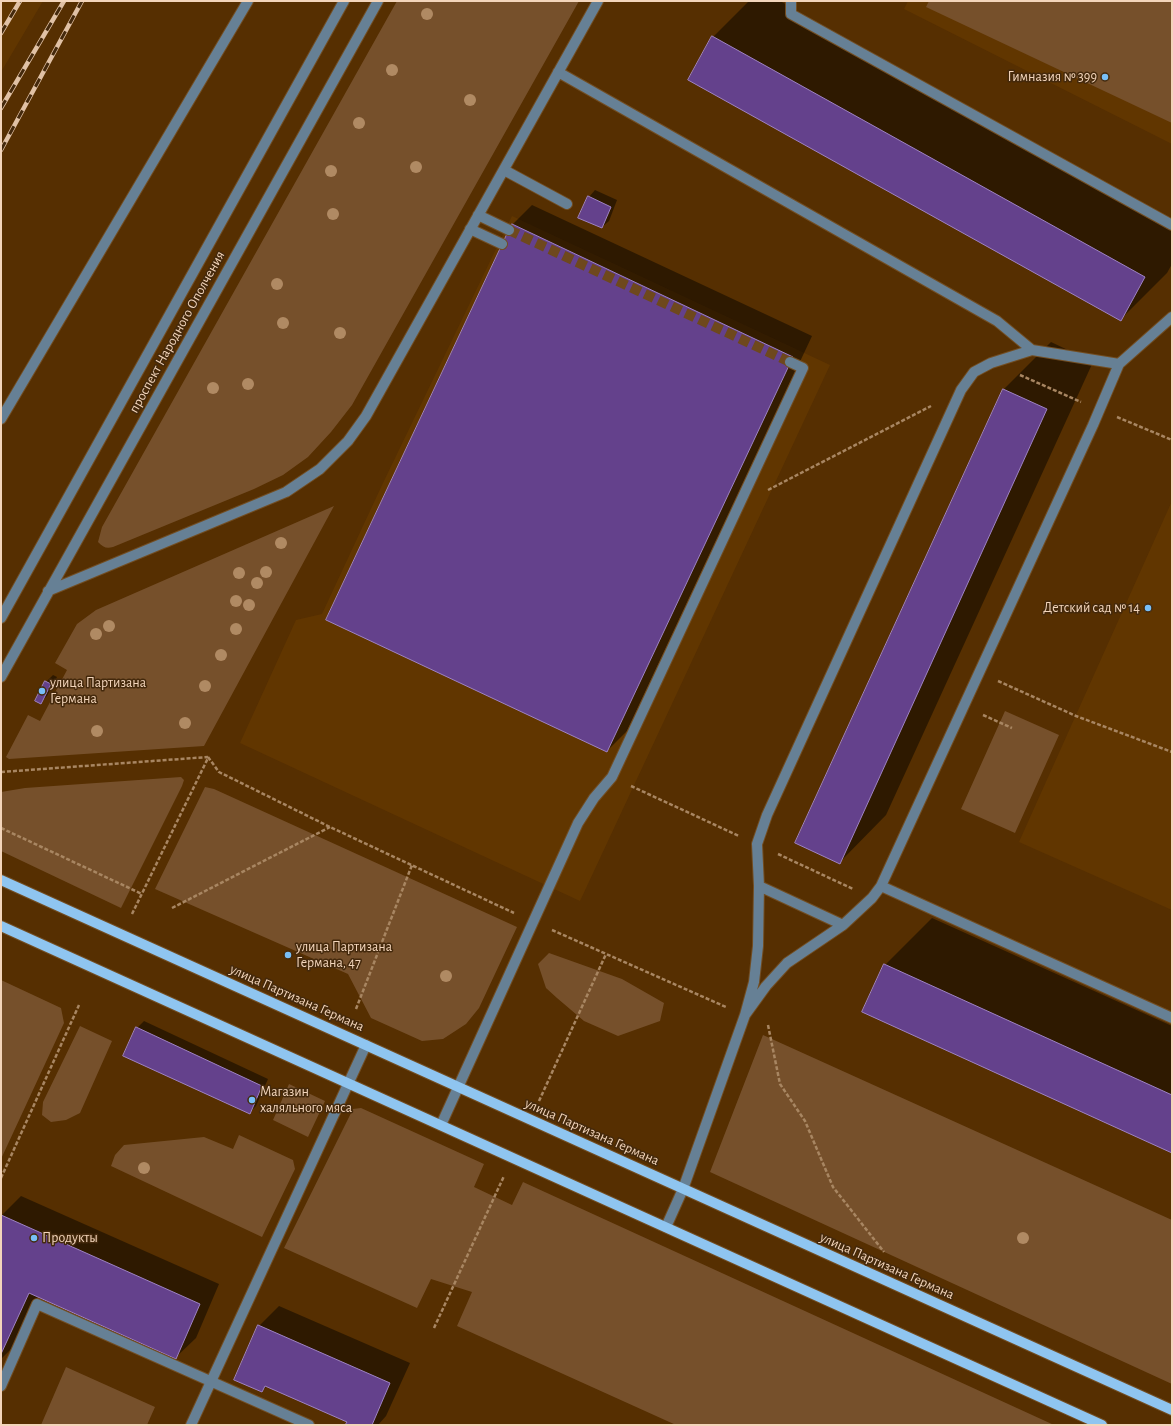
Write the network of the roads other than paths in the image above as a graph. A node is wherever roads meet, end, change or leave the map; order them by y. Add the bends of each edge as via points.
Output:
1 (248, 1) edge
2 (344, 1) edge
3 (378, 1) edge
4 (598, 1) edge
5 (791, 1) edge
6 (558, 72) junction
7 (504, 170) junction
8 (567, 204) dead end
9 (478, 215) junction
10 (1172, 225) edge
11 (470, 229) junction
12 (509, 230) tunnel mouth
13 (502, 244) dead end
14 (1172, 317) edge
15 (1032, 350) junction
16 (790, 362) tunnel mouth
17 (1119, 364) junction
18 (1, 419) edge
19 (48, 591) junction
20 (1, 618) edge
21 (1, 676) edge
22 (1, 880) edge
23 (759, 886) junction
24 (881, 886) junction
25 (843, 925) junction
26 (1, 926) edge
27 (745, 1015) junction
28 (1172, 1018) edge
29 (366, 1045) junction
30 (349, 1084) junction
31 (458, 1087) junction
32 (441, 1125) junction
33 (683, 1189) junction
34 (666, 1227) junction
35 (211, 1382) junction
36 (1, 1386) edge
37 (1172, 1410) edge
38 (191, 1425) edge
39 (308, 1425) edge
40 (1102, 1425) edge

1 - 18 street
2 - 20 street, проспект Народного Ополчения
3 - 19 street, проспект Народного Ополчения
4 - 6 street
5 - 10 street via 791,14
6 - 7 street
6 - 15 street via 997,321
7 - 8 street
7 - 9 street
9 - 11 street
9 - 12 street
11 - 13 street
11 - 19 street via 366,416 348,441 320,469 286,492
14 - 17 street
15 - 17 street
15 - 23 street via 991,363 974,372 961,390 767,815 757,844
16 - 31 street via 803,368 612,777 578,823
17 - 24 street
19 - 21 street, проспект Народного Ополчения
22 - 29 main road, улица Партизана Германа
23 - 25 street
23 - 27 street via 758,946 754,982
24 - 25 street
24 - 28 street
25 - 27 street via 787,963
26 - 30 main road
27 - 33 street
29 - 30 street
29 - 31 main road, улица Партизана Германа
30 - 32 main road
30 - 35 street
31 - 32 street
31 - 33 main road, улица Партизана Германа
32 - 34 main road
33 - 34 street
33 - 37 main road, улица Партизана Германа
34 - 40 main road
35 - 36 street via 37,1304
35 - 38 street
35 - 39 street

